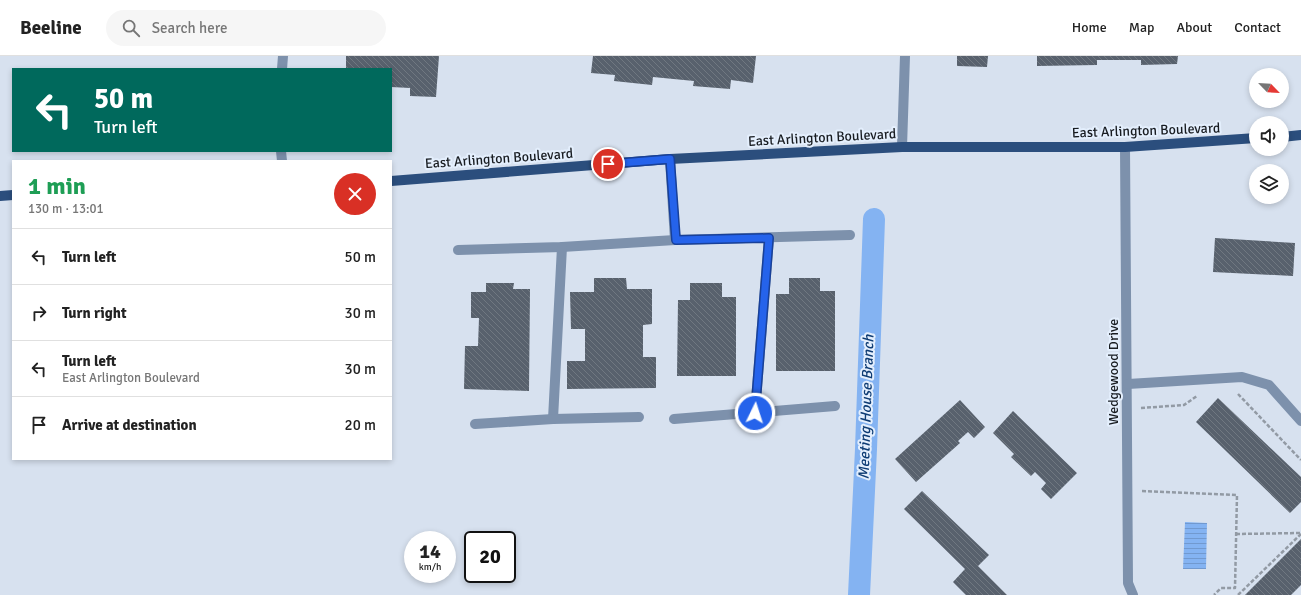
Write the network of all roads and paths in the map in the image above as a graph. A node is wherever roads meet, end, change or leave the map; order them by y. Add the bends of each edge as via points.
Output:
1 (283, 56) edge
2 (905, 56) edge
3 (282, 68) edge
4 (1301, 136) edge
5 (1289, 137) edge
6 (1249, 138) edge
7 (902, 147) junction
8 (1125, 147) junction
9 (670, 159) junction
10 (392, 181) edge
11 (12, 195) edge
12 (0, 196) edge
13 (850, 236) dead end
14 (769, 238) junction
15 (676, 240) junction
16 (562, 247) junction
17 (458, 250) dead end
18 (1128, 384) junction
19 (1233, 388) dead end
20 (1200, 394) dead end
21 (835, 406) dead end
22 (1128, 409) junction
23 (755, 413) junction
24 (639, 417) dead end
25 (553, 419) junction
26 (674, 419) dead end
27 (1301, 421) edge
28 (475, 424) dead end
29 (1301, 460) edge
30 (1128, 490) junction
31 (1236, 534) junction
32 (1301, 534) edge
33 (1133, 595) edge
34 (1214, 595) edge
35 (1238, 595) edge

1 - 3 street
2 - 7 street
4 - 5 main road
6 - 8 main road, East Arlington Boulevard
7 - 8 main road, East Arlington Boulevard
7 - 9 main road, East Arlington Boulevard
8 - 18 street, Wedgewood Drive
9 - 10 main road, East Arlington Boulevard
9 - 15 street
11 - 12 main road
13 - 14 street
14 - 15 street
14 - 23 street
15 - 16 street
16 - 17 street
16 - 25 street
18 - 22 street, Wedgewood Drive
18 - 27 street via 1242,377 1269,385
19 - 29 path
20 - 22 path via 1184,405
21 - 23 street
22 - 30 street, Wedgewood Drive
23 - 26 street
24 - 25 street
25 - 28 street
30 - 31 path via 1237,495
30 - 33 street, Wedgewood Drive via 1128,583
31 - 32 path
31 - 34 path via 1235,588 1221,588
32 - 35 path

